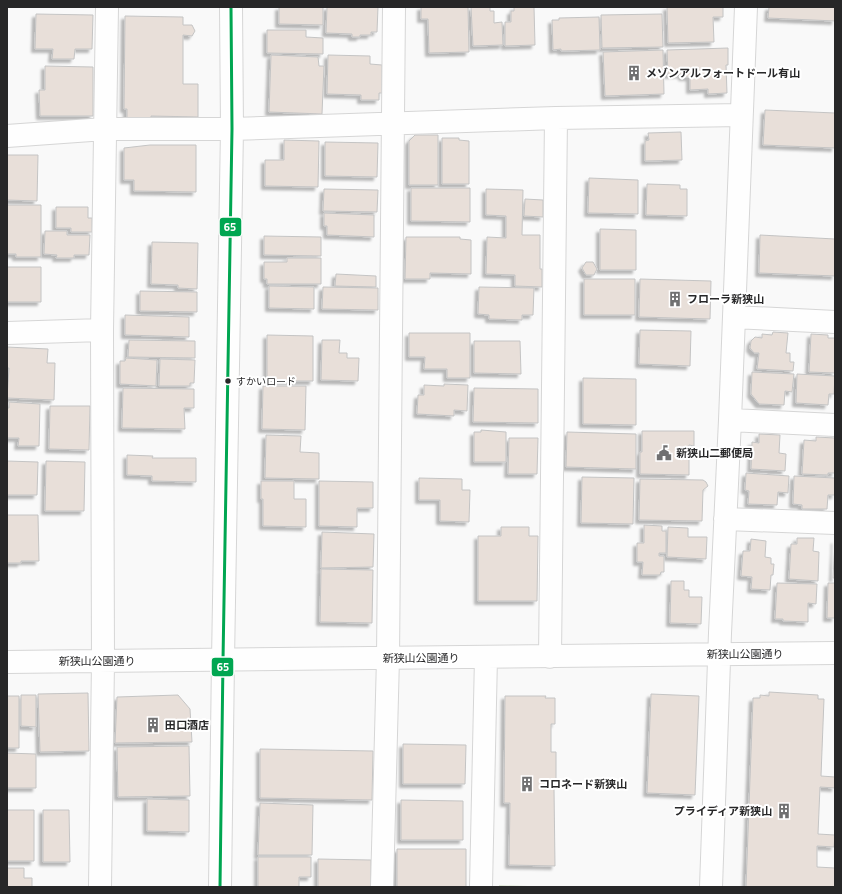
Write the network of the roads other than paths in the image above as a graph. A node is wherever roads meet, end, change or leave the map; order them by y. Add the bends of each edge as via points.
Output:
1 (107, 7) edge
2 (231, 7) edge
3 (394, 7) edge
4 (746, 7) edge
5 (741, 115) junction
6 (556, 118) junction
7 (393, 123) junction
8 (105, 129) junction
9 (232, 129) junction
10 (7, 136) edge
11 (734, 317) junction
12 (835, 322) edge
13 (102, 330) junction
14 (7, 333) edge
15 (730, 420) junction
16 (835, 425) edge
17 (725, 519) junction
18 (835, 523) edge
19 (835, 653) edge
20 (720, 654) junction
21 (486, 657) junction
22 (550, 657) junction
23 (388, 658) junction
24 (223, 660) junction
25 (103, 661) junction
26 (7, 662) edge
27 (100, 887) edge
28 (220, 887) edge
29 (382, 887) edge
30 (481, 887) edge
31 (711, 887) edge

1 - 8 street
2 - 9 street
3 - 7 street
4 - 5 street
5 - 6 street
5 - 11 street
6 - 7 street
6 - 22 street
7 - 9 street
7 - 23 street
8 - 9 street
8 - 10 street
8 - 13 street
9 - 24 street
11 - 12 street
11 - 15 street
13 - 14 street
13 - 25 street
15 - 16 street
15 - 17 street
17 - 18 street
17 - 20 street
19 - 20 street, 新狭山公園通り
20 - 22 street, 新狭山公園通り
20 - 31 street
21 - 22 street, 新狭山公園通り
21 - 23 street, 新狭山公園通り
21 - 30 street
23 - 24 street, 新狭山公園通り
23 - 29 street
24 - 25 street, 新狭山公園通り
24 - 28 street
25 - 26 street, 新狭山公園通り
25 - 27 street

